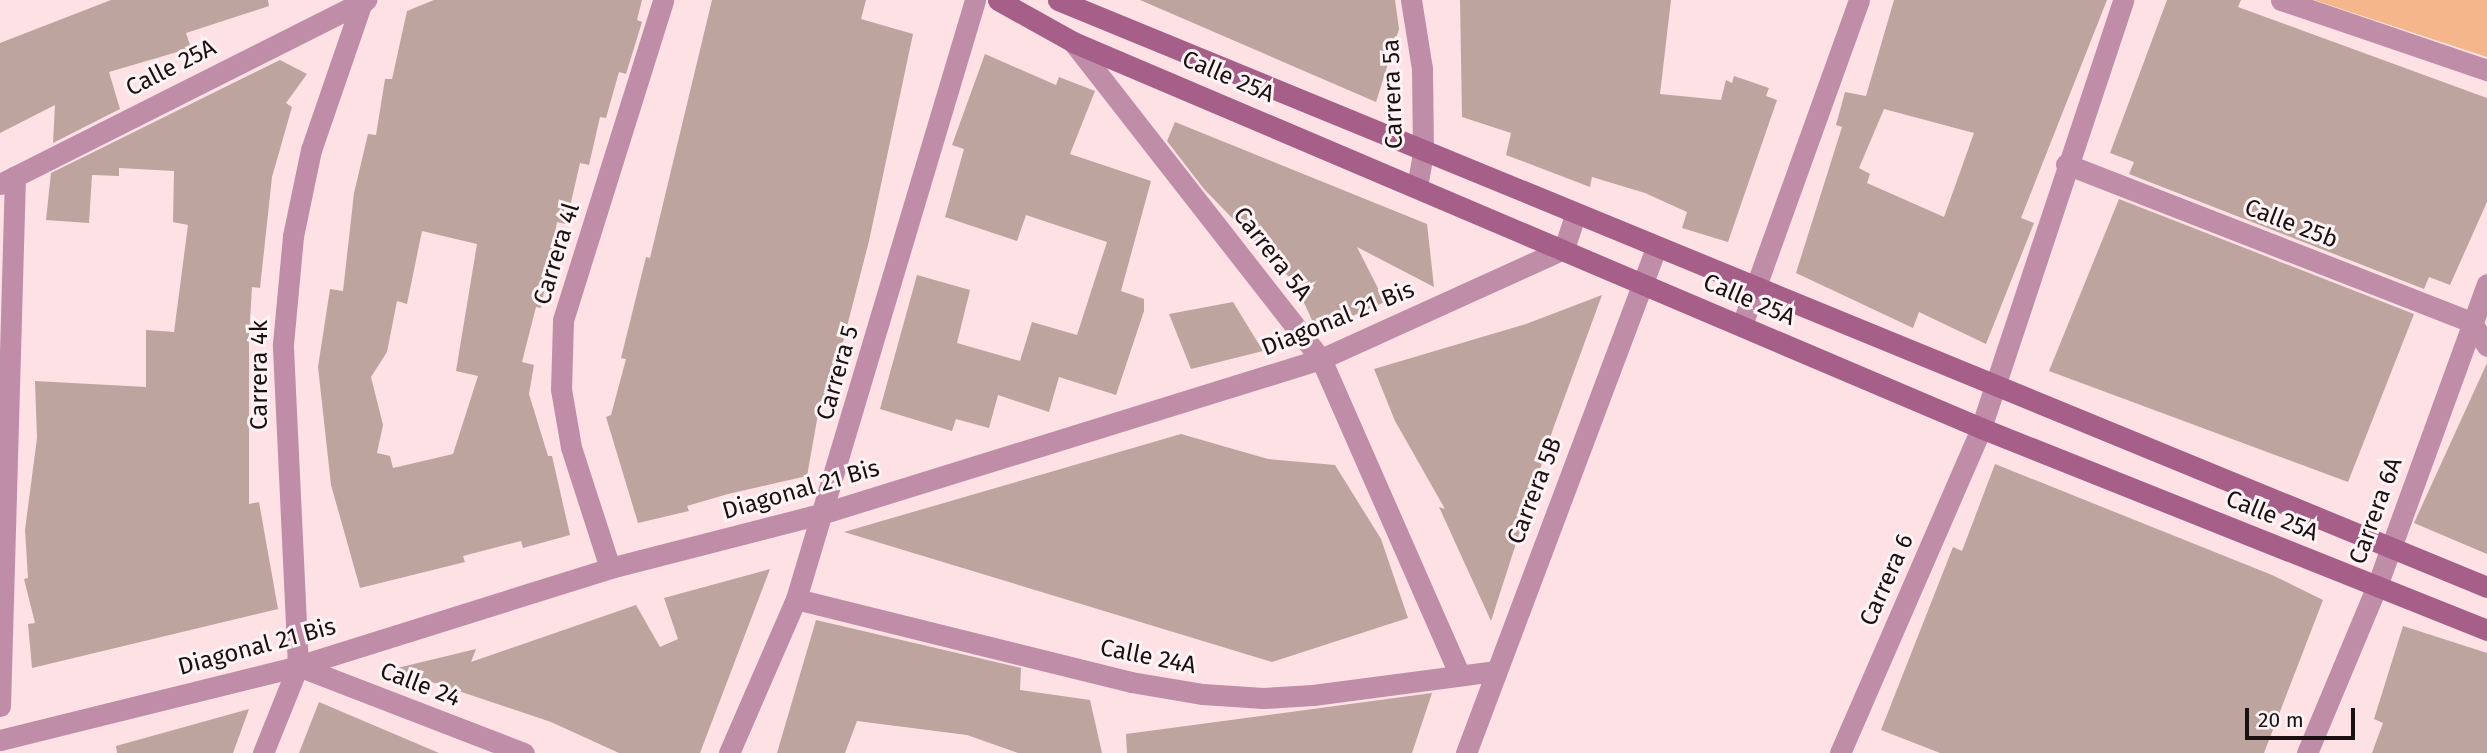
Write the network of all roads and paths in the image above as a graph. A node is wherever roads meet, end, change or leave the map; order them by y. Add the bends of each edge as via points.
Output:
1 (663, 0) edge
2 (975, 0) edge
3 (998, 0) edge
4 (1058, 0) edge
5 (1410, 0) edge
6 (1859, 0) edge
7 (2123, 0) edge
8 (2281, 0) edge
9 (364, 1) edge
10 (1073, 42) junction
11 (2487, 70) edge
12 (1423, 153) junction
13 (2066, 164) junction
14 (8, 180) edge
15 (1418, 187) junction
16 (1576, 215) junction
17 (1656, 248) junction
18 (1564, 249) junction
19 (1642, 282) junction
20 (2487, 285) edge
21 (1757, 290) junction
22 (2472, 322) junction
23 (1742, 325) junction
24 (6, 328) edge
25 (2487, 346) edge
26 (1321, 359) junction
27 (1995, 388) junction
28 (1982, 428) junction
29 (824, 513) junction
30 (1, 544) edge
31 (2390, 548) junction
32 (610, 568) junction
33 (2377, 586) junction
34 (2487, 587) edge
35 (796, 599) junction
36 (2487, 630) edge
37 (298, 666) junction
38 (1496, 671) junction
39 (1459, 674) junction
40 (0, 706) edge
41 (0, 740) edge
42 (1844, 752) edge
43 (263, 753) edge
44 (524, 753) edge
45 (729, 753) edge
46 (1466, 753) edge
47 (2307, 753) edge

1 - 32 street, Carrera 4l via 563,320 561,389 570,447
2 - 29 street, Carrera 5
3 - 10 street, Calle 25A
4 - 12 street, Calle 25A
5 - 12 street, Carrera 5a via 1422,69
6 - 21 street
7 - 13 street, Carrera 6
8 - 11 street
9 - 14 street, Calle 25A
9 - 37 street, Carrera 4k via 311,150 293,236 284,344
10 - 15 street, Calle 25A
10 - 26 street, Carrera 5A
12 - 15 street, Carrera 5a
12 - 16 street, Calle 25A
13 - 22 street, Calle 25b
13 - 27 street, Carrera 6
14 - 24 street
15 - 18 street, Calle 25A
16 - 17 street, Calle 25A
16 - 18 street
17 - 19 street, Carrera 5B
17 - 21 street, Calle 25A
18 - 19 street, Calle 25A
18 - 26 street, Diagonal 21 Bis
19 - 23 street, Calle 25A
19 - 38 street, Carrera 5B
20 - 22 street, Carrera 6A
21 - 23 street
21 - 27 street, Calle 25A
22 - 25 street
22 - 31 street, Carrera 6A
23 - 28 street, Calle 25A
24 - 30 street
26 - 29 street, Diagonal 21 Bis
26 - 39 street, Carrera 5A
27 - 28 street, Carrera 6
27 - 31 street, Calle 25A
28 - 33 street, Calle 25A
28 - 42 street, Carrera 6
29 - 32 street, Diagonal 21 Bis
29 - 35 street, Carrera 5
30 - 40 street
31 - 33 street, Carrera 6A
31 - 34 street, Calle 25A
32 - 37 street, Diagonal 21 Bis
33 - 36 street, Calle 25A
33 - 47 street, Carrera 6A
35 - 39 street, Calle 24A via 1131,682 1203,694 1314,695
35 - 45 street, Carrera 5
37 - 41 street, Diagonal 21 Bis
37 - 43 street, Carrera 4k
37 - 44 street, Calle 24
38 - 39 street, Calle 24A
38 - 46 street, Carrera 5B

